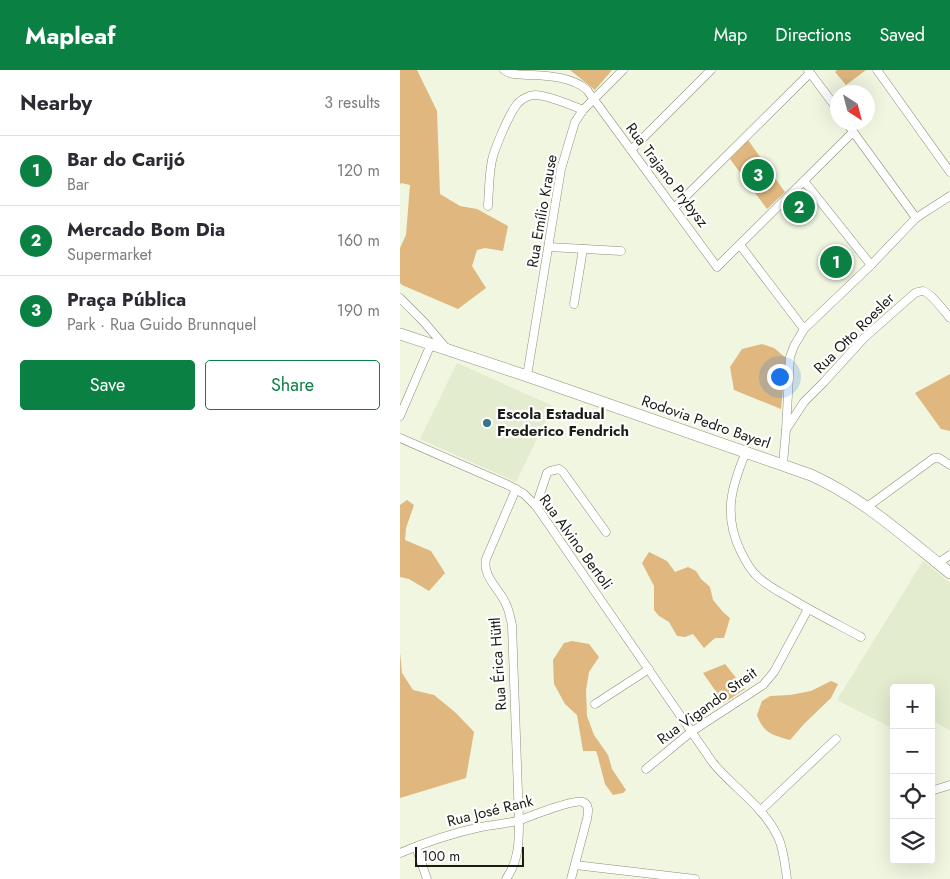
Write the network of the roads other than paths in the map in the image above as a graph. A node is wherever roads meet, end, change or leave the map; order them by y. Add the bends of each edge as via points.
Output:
1 (504, 70) edge
2 (623, 70) edge
3 (710, 70) edge
4 (878, 70) edge
5 (809, 71) edge
6 (830, 99) edge
7 (594, 100) junction
8 (583, 110) junction
9 (853, 132) joint
10 (631, 150) junction
11 (950, 172) edge
12 (804, 181) junction
13 (950, 196) edge
14 (488, 206) dead end
15 (674, 208) junction
16 (916, 218) junction
17 (740, 245) junction
18 (549, 248) junction
19 (583, 249) junction
20 (622, 251) dead end
21 (870, 265) junction
22 (400, 298) edge
23 (574, 304) dead end
24 (950, 318) edge
25 (804, 329) junction
26 (400, 334) edge
27 (431, 344) junction
28 (447, 350) junction
29 (527, 376) junction
30 (400, 416) edge
31 (786, 430) junction
32 (400, 438) edge
33 (746, 452) junction
34 (783, 464) junction
35 (950, 465) edge
36 (516, 489) junction
37 (536, 506) junction
38 (867, 507) junction
39 (606, 532) dead end
40 (950, 555) edge
41 (938, 564) junction
42 (950, 573) edge
43 (808, 609) junction
44 (861, 637) dead end
45 (649, 669) junction
46 (595, 704) dead end
47 (691, 732) junction
48 (836, 739) dead end
49 (646, 769) dead end
50 (950, 784) edge
51 (935, 790) edge
52 (760, 811) junction
53 (519, 820) junction
54 (416, 846) junction
55 (400, 854) edge
56 (575, 865) junction
57 (427, 879) edge
58 (506, 879) edge
59 (571, 879) edge
60 (695, 879) edge
61 (787, 879) edge

1 - 7 street, Rua Trajano Prybysz via 511,74 572,81 581,84
2 - 7 street, Rua Emílio Krause
3 - 10 street
4 - 11 street
5 - 6 street
5 - 15 street
7 - 8 street, Rua Emílio Krause
7 - 10 street, Rua Trajano Prybysz
8 - 14 street via 536,95 518,104 503,130 492,160
8 - 18 street, Rua Emílio Krause via 575,122 564,159
9 - 12 street
9 - 16 street
10 - 15 street, Rua Trajano Prybysz
12 - 17 street
12 - 21 street
13 - 16 street
15 - 17 street, Rua Trajano Prybysz via 717,267
16 - 21 street
17 - 25 street
18 - 19 street
18 - 29 street, Rua Emílio Krause
19 - 20 street
19 - 23 street
21 - 25 street
22 - 28 street
24 - 31 street, Rua Otto Roesler via 931,296 920,291 915,293 864,338 804,402
25 - 31 street via 790,357
26 - 27 main road, Rodovia Pedro Bayerl
27 - 28 main road, Rodovia Pedro Bayerl
27 - 30 street
28 - 29 main road, Rodovia Pedro Bayerl
29 - 33 main road, Rodovia Pedro Bayerl
31 - 34 street
32 - 36 street, Rua Alvino Bertoli
33 - 34 main road, Rodovia Pedro Bayerl
33 - 43 street via 731,495 730,517 736,542 755,574
34 - 38 main road, Rodovia Pedro Bayerl via 822,480
35 - 38 street via 934,458
36 - 37 street, Rua Alvino Bertoli
36 - 53 street, Rua Érica Hüttl via 485,564 509,611 512,625
37 - 39 street via 547,474 559,469
37 - 45 street, Rua Alvino Bertoli
38 - 41 main road, Rodovia Pedro Bayerl
40 - 41 street
41 - 42 main road, Rodovia Pedro Bayerl
43 - 44 street
43 - 47 street, Rua Vigando Streit via 770,678
45 - 46 street
45 - 47 street, Rua Alvino Bertoli
47 - 49 street, Rua Vigando Streit
47 - 52 street, Rua Alvino Bertoli via 723,775
48 - 52 street
50 - 51 street
52 - 61 street, Rua Alvino Bertoli via 782,846
53 - 54 street, Rua José Rank via 464,831
53 - 56 street, Rua José Rank via 572,803 587,806 587,820
53 - 58 street, Rua Érica Hüttl via 516,859
54 - 55 street, Rua José Rank
54 - 57 street
56 - 59 street
56 - 60 street

